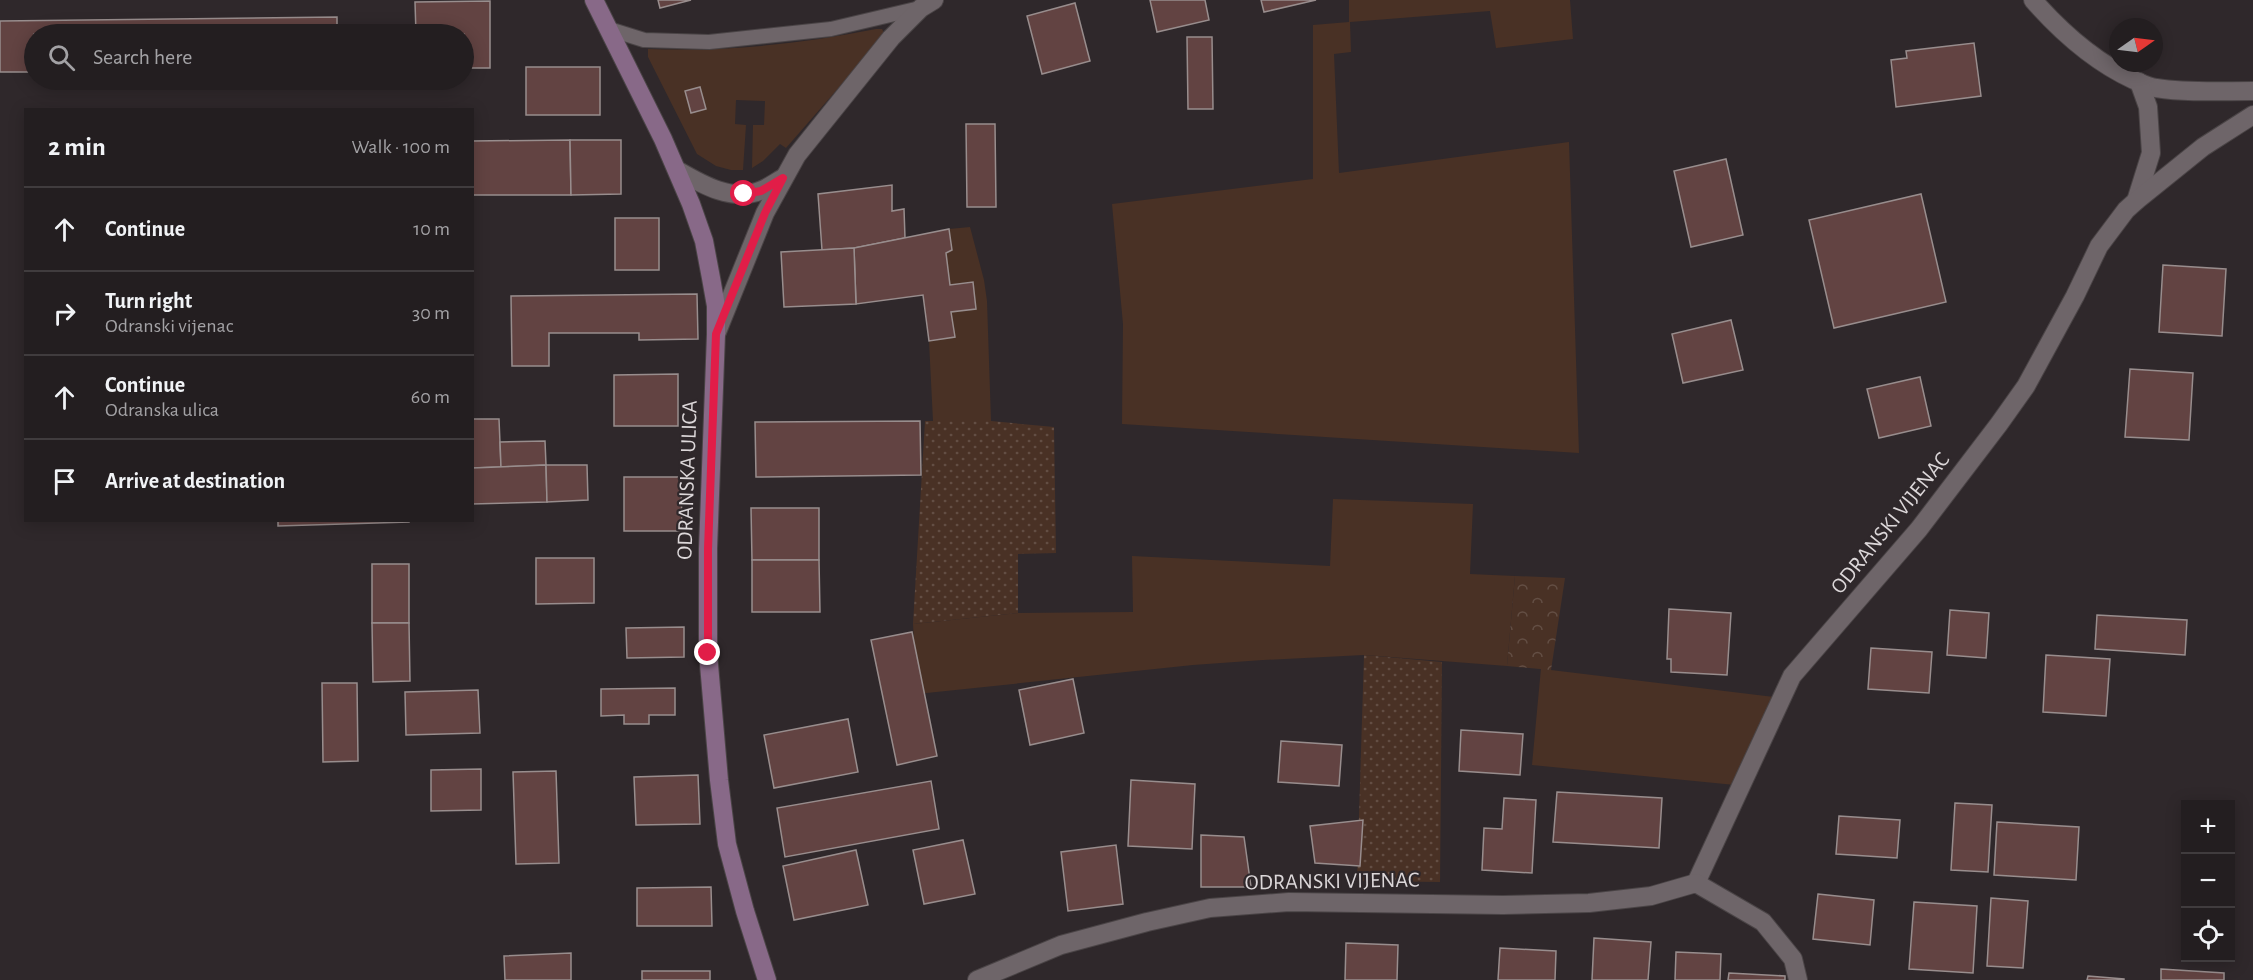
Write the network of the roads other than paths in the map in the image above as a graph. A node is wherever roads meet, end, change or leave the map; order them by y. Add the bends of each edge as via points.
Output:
1 (594, 0) edge
2 (2033, 0) edge
3 (928, 4) edge
4 (609, 29) junction
5 (2139, 82) junction
6 (2253, 91) edge
7 (2253, 115) edge
8 (677, 170) junction
9 (783, 178) junction
10 (2136, 201) junction
11 (716, 334) junction
12 (1696, 883) junction
13 (767, 980) edge
14 (977, 980) edge
15 (1798, 980) edge

1 - 4 street, ODRANSKA ULICA
2 - 5 street via 2088,53
3 - 4 lane via 831,30 709,42 644,40
3 - 9 street via 891,38 844,94
4 - 8 street, ODRANSKA ULICA
5 - 6 street via 2153,88
5 - 10 street, ODRANSKI VIJENAC via 2148,107 2151,153
7 - 10 street, ODRANSKI VIJENAC via 2203,147
8 - 9 street via 723,192 744,194 761,191
8 - 11 street, ODRANSKA ULICA via 704,241 716,306
9 - 11 street
10 - 12 street, ODRANSKI VIJENAC via 2099,246 2026,386 1999,424 1919,530 1792,676
11 - 13 street, ODRANSKA ULICA via 708,549 709,665 727,844
12 - 14 street, ODRANSKI VIJENAC via 1651,897 1589,903 1289,902 1210,908 1061,945
12 - 15 street via 1762,922 1793,959

